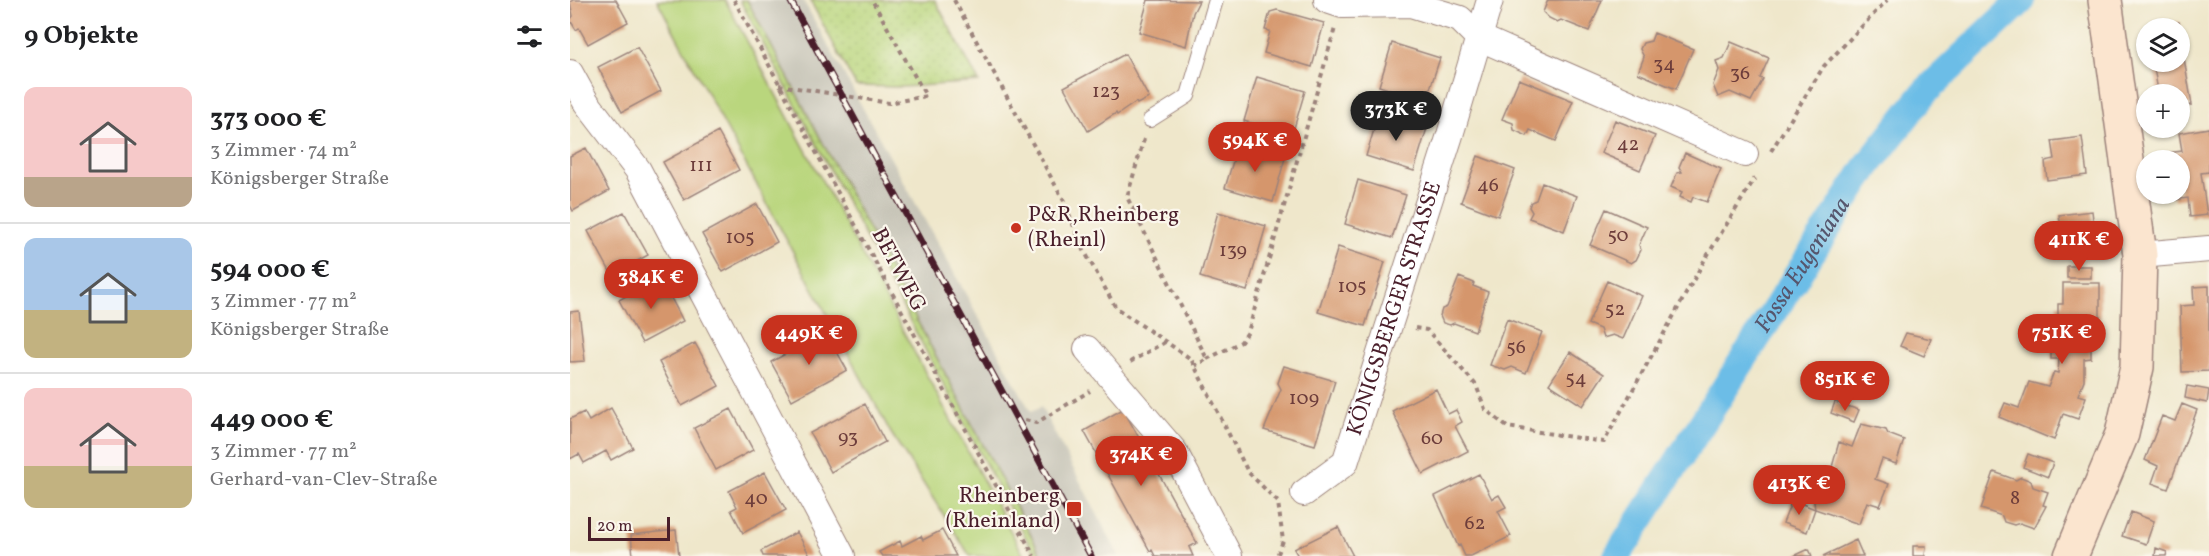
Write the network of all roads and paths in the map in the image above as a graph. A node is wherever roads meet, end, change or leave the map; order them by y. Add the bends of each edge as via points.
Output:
1 (734, 0) edge
2 (872, 0) edge
3 (954, 0) edge
4 (1215, 0) edge
5 (1490, 0) edge
6 (1887, 0) edge
7 (2104, 0) edge
8 (1335, 2) edge
9 (1478, 37) junction
10 (570, 74) edge
11 (778, 84) junction
12 (1149, 120) joint
13 (1757, 161) junction
14 (2209, 249) edge
15 (2140, 255) junction
16 (1390, 321) junction
17 (1166, 342) junction
18 (1086, 349) dead end
19 (1207, 359) junction
20 (1195, 366) junction
21 (1108, 373) junction
22 (1025, 420) dead end
23 (1304, 494) dead end
24 (842, 556) edge
25 (1034, 556) edge
26 (1229, 556) edge
27 (1277, 556) edge
28 (2071, 556) edge

1 - 11 path, BETWEG
2 - 11 path via 926,96 889,103
3 - 17 path via 1064,201 1081,245 1116,308
4 - 12 lane via 1188,96
5 - 9 street, KÖNIGSBERGER STRASSE
6 - 13 path via 1824,66
7 - 15 street
8 - 9 street via 1411,4 1460,19
8 - 19 path via 1248,332 1241,342
9 - 13 street
9 - 16 street, KÖNIGSBERGER STRASSE
10 - 24 street via 586,102 638,170
11 - 25 path, BETWEG
12 - 19 path via 1127,197
13 - 16 path via 1604,442 1507,427 1485,409 1476,385 1426,330
14 - 15 street
15 - 28 street via 2137,367 2130,400 2122,434
16 - 23 street, KÖNIGSBERGER STRASSE via 1345,463
17 - 20 path
17 - 21 path
18 - 21 street
19 - 20 path
20 - 27 path via 1248,472 1278,501 1283,541
21 - 22 path via 1086,395 1036,423
21 - 26 street via 1174,451

